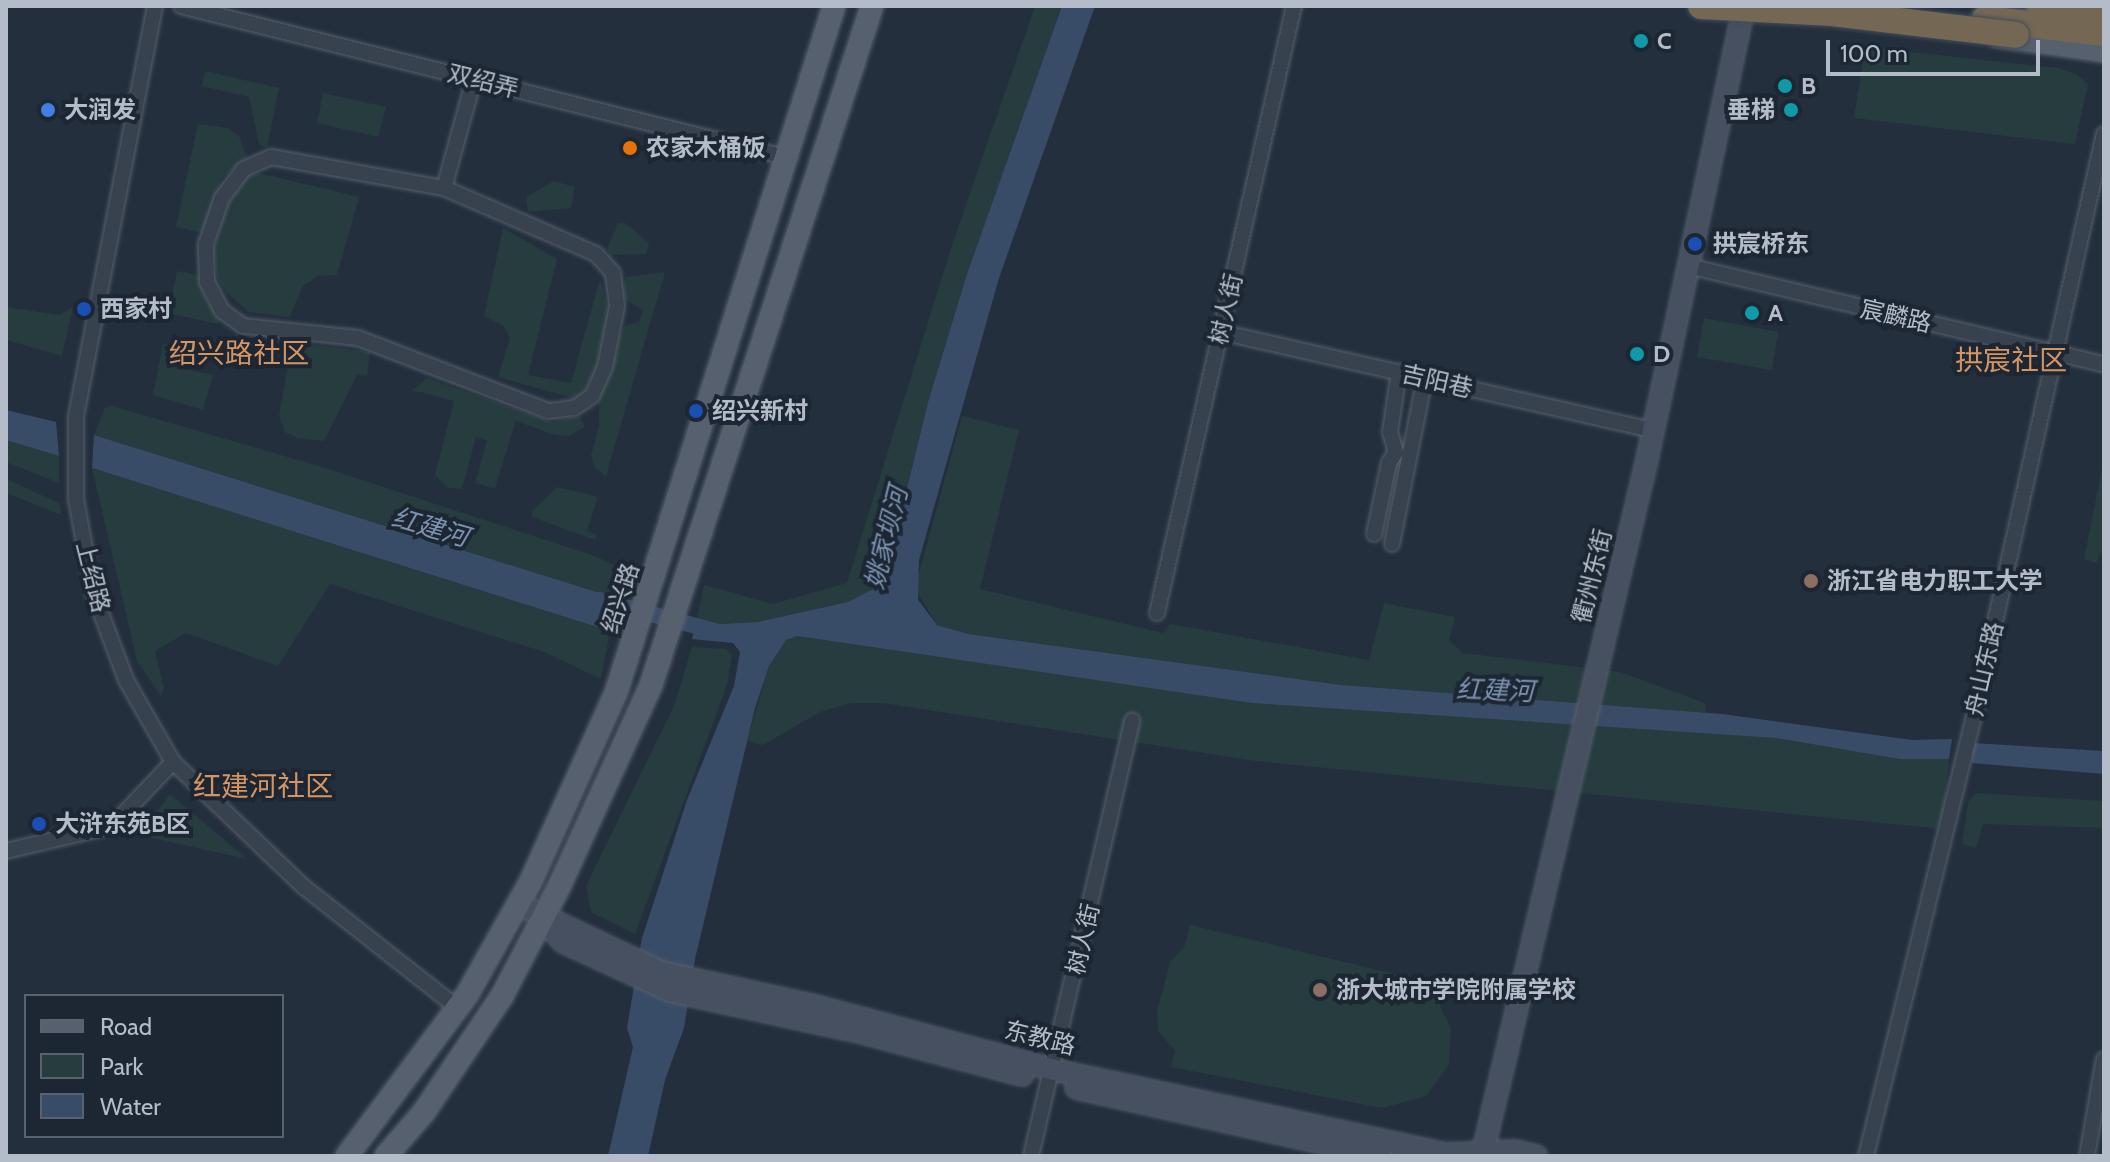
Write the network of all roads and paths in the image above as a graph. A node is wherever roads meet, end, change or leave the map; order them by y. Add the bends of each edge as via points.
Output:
1 (155, 6) edge
2 (181, 6) edge
3 (834, 6) edge
4 (872, 6) edge
5 (1294, 6) edge
6 (1701, 6) edge
7 (1744, 6) edge
8 (1784, 6) edge
9 (1874, 6) edge
10 (2040, 6) edge
11 (2104, 14) edge
12 (2104, 33) edge
13 (2104, 41) edge
14 (2104, 51) edge
15 (474, 79) junction
16 (2104, 134) edge
17 (785, 157) junction
18 (444, 188) junction
19 (1688, 266) junction
20 (1220, 332) junction
21 (2056, 354) junction
22 (2104, 364) edge
23 (1399, 372) junction
24 (1425, 378) junction
25 (1653, 430) junction
26 (1374, 534) dead end
27 (1392, 544) dead end
28 (1157, 613) dead end
29 (1132, 721) dead end
30 (173, 762) junction
31 (6, 851) edge
32 (518, 904) junction
33 (543, 919) junction
34 (458, 1008) junction
35 (2104, 1059) edge
36 (1052, 1076) junction
37 (1483, 1154) edge
38 (347, 1156) edge
39 (386, 1156) edge
40 (1031, 1156) edge
41 (1381, 1156) edge
42 (1536, 1156) edge
43 (1866, 1156) edge
44 (2087, 1156) edge

1 - 30 street, 上绍路 via 76,417 76,499 93,592 126,680
2 - 15 street, 双绍弄
3 - 17 main road, 绍兴路
4 - 33 main road via 651,685
5 - 20 street, 树人街
6 - 13 highway, bridge via 1832,13
7 - 19 street, 衢州东街
8 - 14 main road
9 - 12 highway
10 - 11 highway
15 - 17 street, 双绍弄
15 - 18 street
16 - 21 street, 舟山东路
17 - 32 main road, 绍兴路 via 616,693
18 - 18 street via 596,254 613,273 617,306 605,367 592,396 574,408 548,411 358,338 243,326 222,311 207,281 206,244 222,198 244,169 271,157
19 - 21 street, 宸麟路
19 - 25 street, 衢州东街
20 - 23 street, 吉阳巷
20 - 28 street, 树人街
21 - 22 street, 宸麟路
21 - 43 street, 舟山东路
23 - 24 street, 吉阳巷
23 - 26 street via 1390,432 1398,444
24 - 25 street, 吉阳巷
24 - 27 street
25 - 37 street, 衢州东街
29 - 36 street, 树人街
30 - 31 street via 112,826
30 - 34 street, 上绍路 via 304,887
32 - 33 street, 东教路
32 - 34 main road, 绍兴路
33 - 36 street, 东教路 via 568,935 740,999 815,1006
33 - 39 main road via 502,996 424,1112
34 - 38 main road, 绍兴路
35 - 44 street
36 - 37 street, 东教路 via 1447,1154
36 - 40 street, 树人街
36 - 41 street, 东教路
37 - 42 street, 东教路

